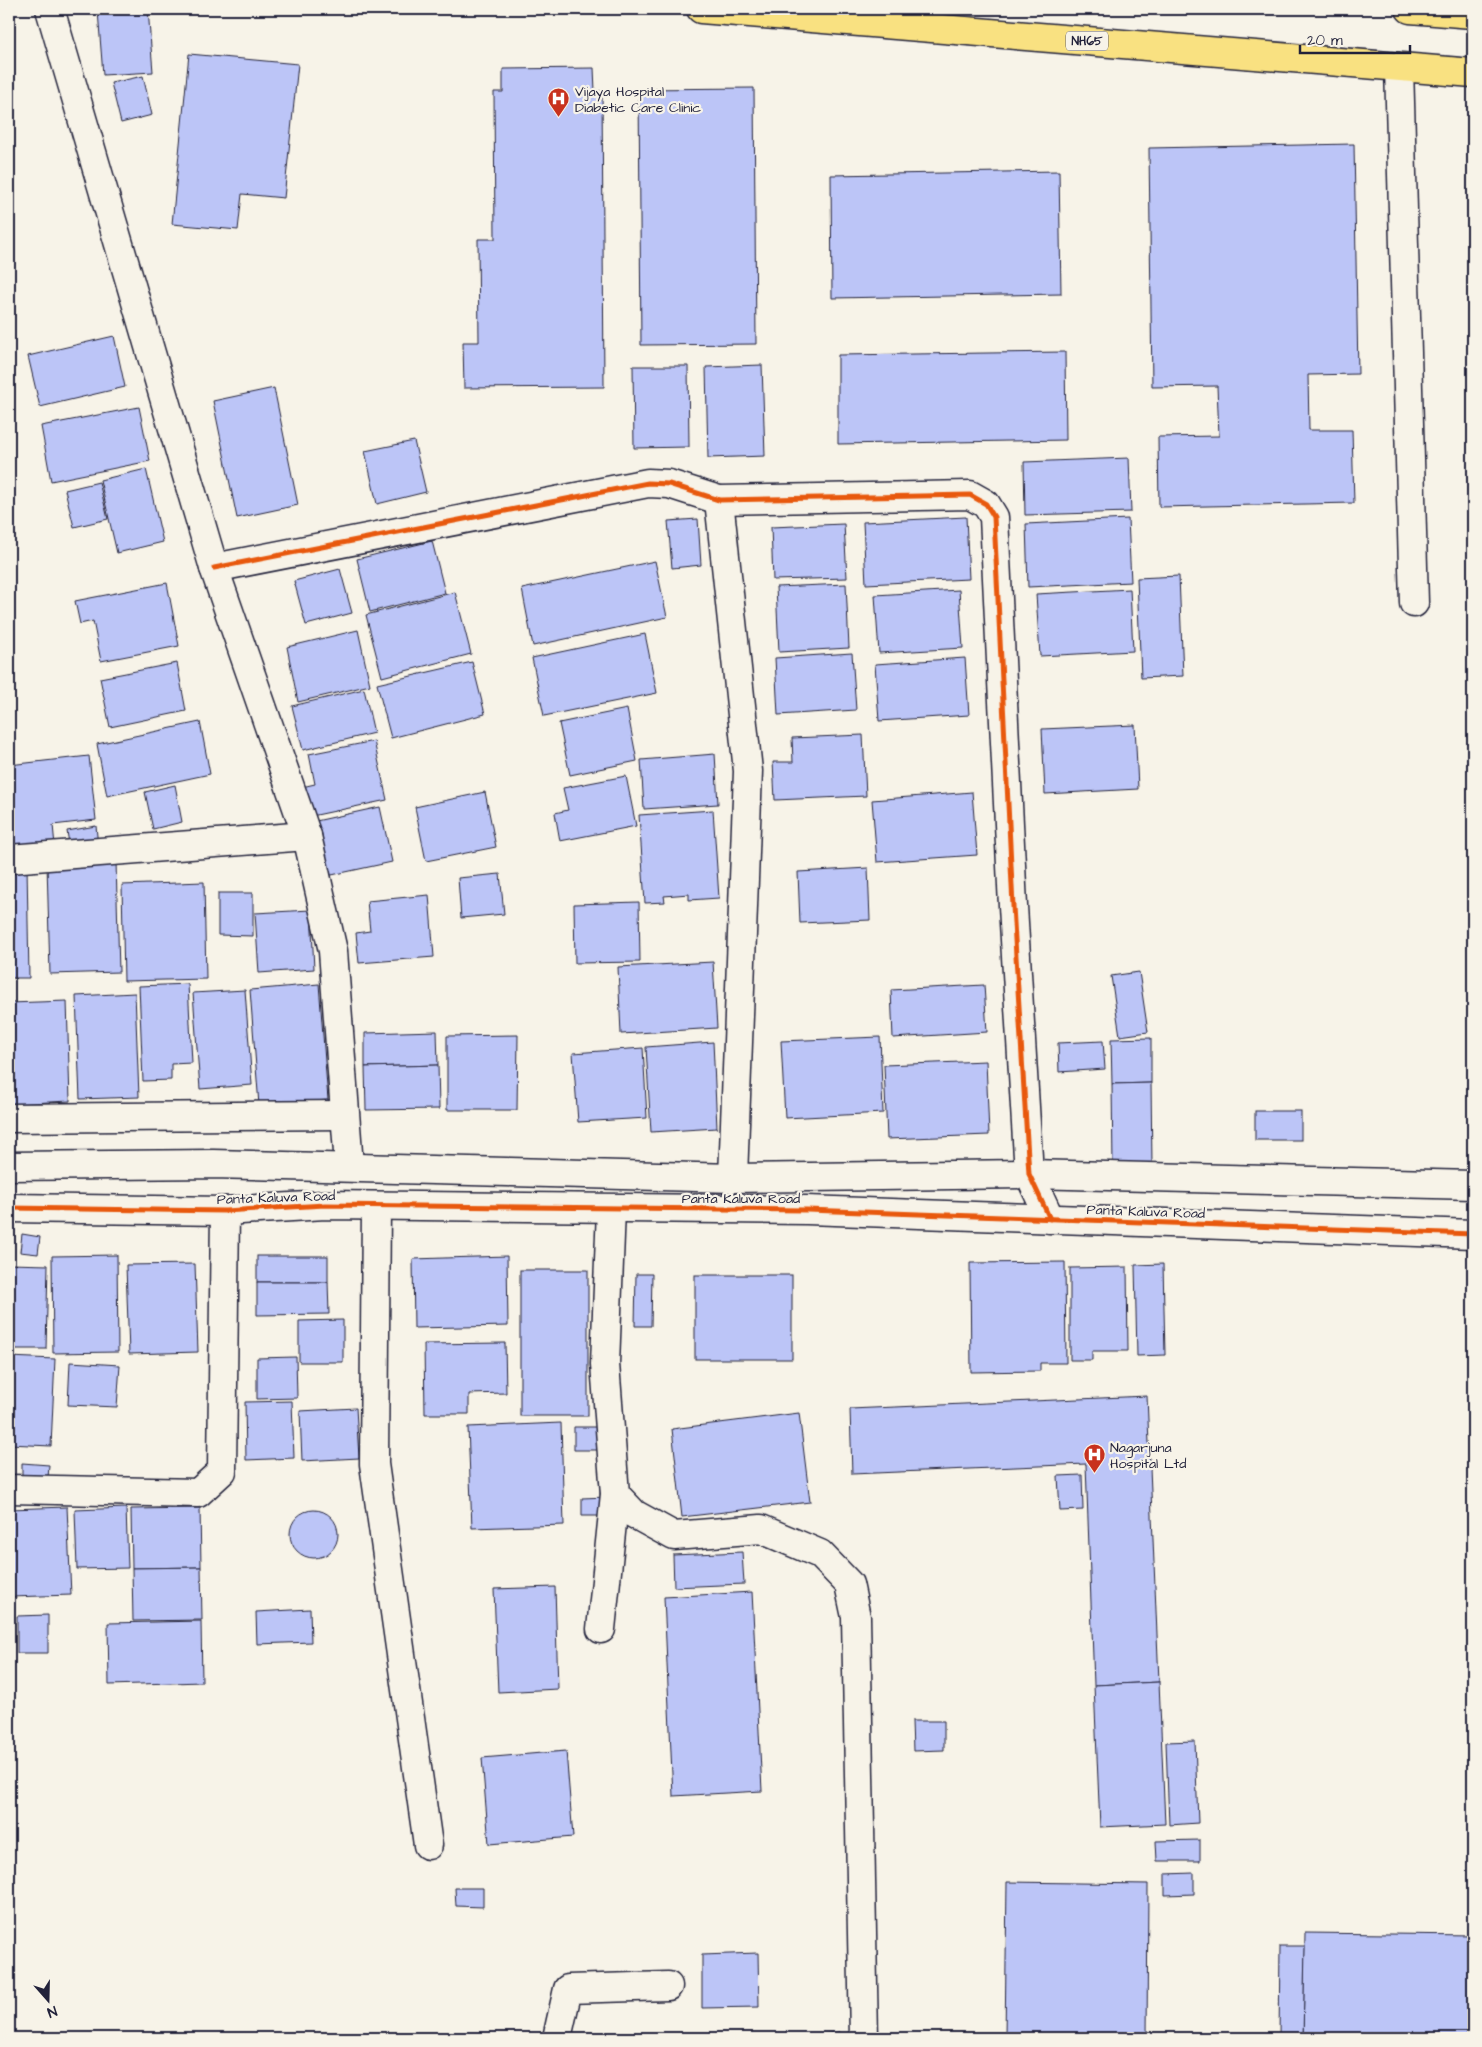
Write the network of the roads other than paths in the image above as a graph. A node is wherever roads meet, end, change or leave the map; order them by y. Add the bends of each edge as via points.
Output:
1 (50, 9) edge
2 (701, 9) edge
3 (1410, 9) edge
4 (1473, 14) edge
5 (1399, 67) junction
6 (1473, 72) edge
7 (718, 500) junction
8 (214, 568) junction
9 (1414, 603) dead end
10 (307, 836) junction
11 (9, 859) edge
12 (344, 1115) junction
13 (9, 1118) edge
14 (9, 1166) edge
15 (349, 1166) junction
16 (1029, 1174) junction
17 (733, 1178) junction
18 (1473, 1185) edge
19 (376, 1206) junction
20 (9, 1208) edge
21 (611, 1208) junction
22 (225, 1211) junction
23 (1050, 1219) junction
24 (1473, 1234) edge
25 (9, 1489) edge
26 (616, 1494) junction
27 (601, 1629) dead end
28 (428, 1845) dead end
29 (668, 1986) dead end
30 (558, 2038) edge
31 (864, 2038) edge

1 - 8 street
2 - 5 highway, NH65
3 - 4 highway
5 - 6 highway, NH65
5 - 9 street
7 - 8 street via 668,484 648,483
7 - 16 street via 970,495 986,504 994,517
7 - 17 street via 748,771
8 - 10 street
10 - 11 street
10 - 12 street via 333,951
12 - 13 street
12 - 15 street
14 - 15 street, Panta Kaluva Road
15 - 17 street, Panta Kaluva Road
16 - 17 street, Panta Kaluva Road
16 - 18 street, Panta Kaluva Road
16 - 23 street
19 - 21 street, Panta Kaluva Road
19 - 22 street, Panta Kaluva Road via 325,1205
19 - 28 street via 374,1464
20 - 22 street, Panta Kaluva Road
21 - 23 street, Panta Kaluva Road via 807,1210
21 - 26 street via 605,1364
22 - 25 street via 222,1471 198,1494
23 - 24 street, Panta Kaluva Road
26 - 27 street
26 - 31 street via 634,1514 674,1536 762,1529 820,1554 849,1584 856,1617
29 - 30 street via 568,1989

